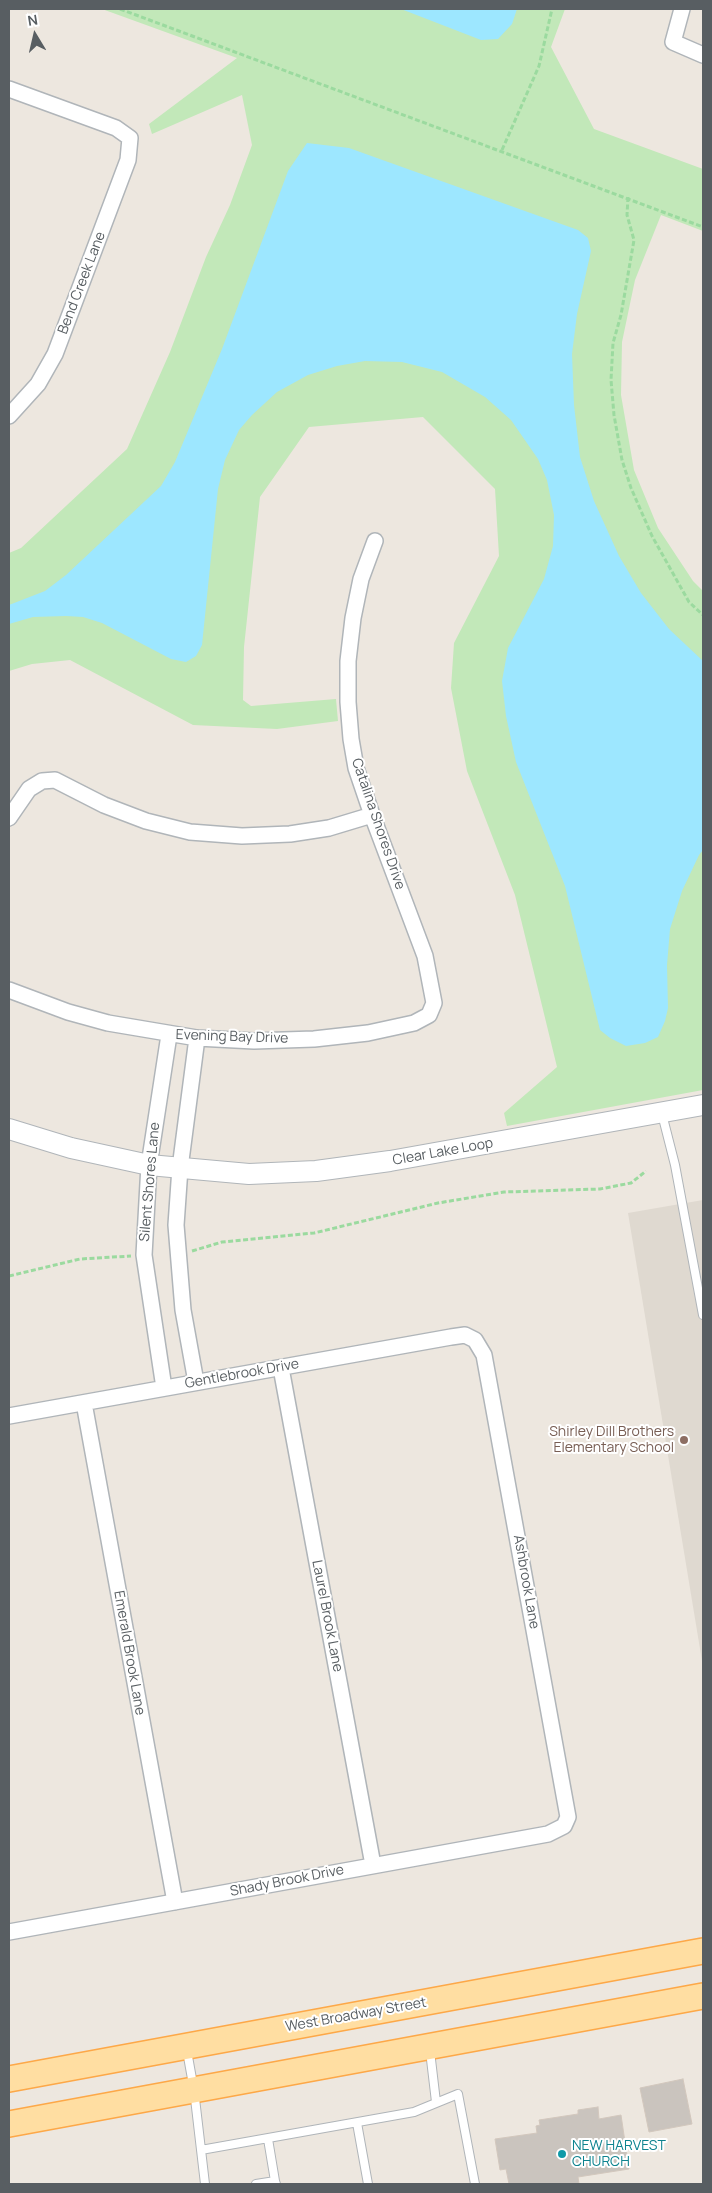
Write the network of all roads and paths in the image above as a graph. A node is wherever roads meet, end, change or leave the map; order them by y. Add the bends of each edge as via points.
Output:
1 (120, 9) edge
2 (552, 9) edge
3 (682, 9) edge
4 (703, 55) edge
5 (9, 89) edge
6 (502, 150) junction
7 (628, 197) junction
8 (703, 226) edge
9 (9, 416) edge
10 (375, 541) dead end
11 (703, 616) edge
12 (372, 815) junction
13 (9, 818) edge
14 (9, 990) edge
15 (430, 1016) joint
16 (169, 1035) junction
17 (198, 1038) junction
18 (703, 1105) edge
19 (661, 1112) junction
20 (9, 1129) edge
21 (149, 1165) junction
22 (180, 1168) junction
23 (646, 1171) dead end
24 (197, 1251) dead end
25 (132, 1256) dead end
26 (9, 1276) edge
27 (703, 1315) edge
28 (475, 1340) joint
29 (281, 1368) junction
30 (196, 1382) junction
31 (164, 1388) junction
32 (84, 1404) junction
33 (9, 1416) edge
34 (564, 1826) joint
35 (373, 1865) junction
36 (175, 1902) junction
37 (9, 1932) edge
38 (703, 1954) edge
39 (703, 1996) edge
40 (186, 2046) junction
41 (430, 2046) junction
42 (9, 2079) edge
43 (194, 2090) junction
44 (436, 2102) junction
45 (358, 2123) junction
46 (9, 2124) edge
47 (268, 2139) junction
48 (201, 2150) junction
49 (275, 2183) edge
50 (205, 2184) edge
51 (256, 2184) edge
52 (368, 2184) edge
53 (475, 2184) edge

1 - 6 path
2 - 6 path via 538,66
3 - 4 street via 673,42
5 - 9 street, Bend Creek Lane via 116,128 130,138 128,160 55,354 38,384
6 - 7 path
7 - 8 path
7 - 11 path via 627,214 634,240 613,343 611,380 614,416 622,460 652,536 689,602
10 - 12 street, Catalina Shores Drive via 361,579 348,670 350,739
12 - 13 street via 329,828 290,834 242,836 190,832 146,821 104,805 55,780 42,781 29,789
12 - 15 street, Catalina Shores Drive via 425,956 434,1003
14 - 16 street, Evening Bay Drive via 84,1017
15 - 17 street, Evening Bay Drive via 414,1023 368,1033 314,1039 254,1041
16 - 17 street, Evening Bay Drive
16 - 21 street, Silent Shores Lane
17 - 22 street, Silent Shores Lane
18 - 19 street, Clear Lake Loop
19 - 22 street, Clear Lake Loop via 390,1162 316,1171 249,1174
19 - 27 lane via 675,1165
20 - 21 street, Clear Lake Loop via 71,1148
21 - 22 street, Clear Lake Loop
21 - 31 street, Silent Shores Lane via 144,1255
22 - 30 street, Silent Shores Lane via 177,1234 183,1310
23 - 24 path via 630,1183 600,1189 504,1192 438,1203 314,1233 222,1242
25 - 26 path via 80,1259
28 - 29 street, Gentlebrook Drive via 465,1335 451,1337
28 - 34 street, Ashbrook Lane via 486,1365 568,1808
29 - 30 street, Gentlebrook Drive
29 - 35 street, Laurel Brook Lane
30 - 31 street, Gentlebrook Drive
31 - 32 street, Gentlebrook Drive
32 - 33 street, Gentlebrook Drive
32 - 36 street, Emerald Brook Lane
34 - 35 street, Shady Brook Drive via 548,1834
35 - 36 street, Shady Brook Drive
36 - 37 street, Shady Brook Drive
38 - 40 main road, West Broadway Street
39 - 41 main road
40 - 42 main road, West Broadway Street
40 - 43 lane
41 - 43 main road
41 - 44 lane
43 - 46 main road
43 - 48 lane
44 - 45 lane via 414,2112
44 - 53 lane via 458,2094
45 - 47 lane
45 - 52 lane
47 - 48 lane
47 - 49 lane
48 - 50 lane
49 - 51 lane

